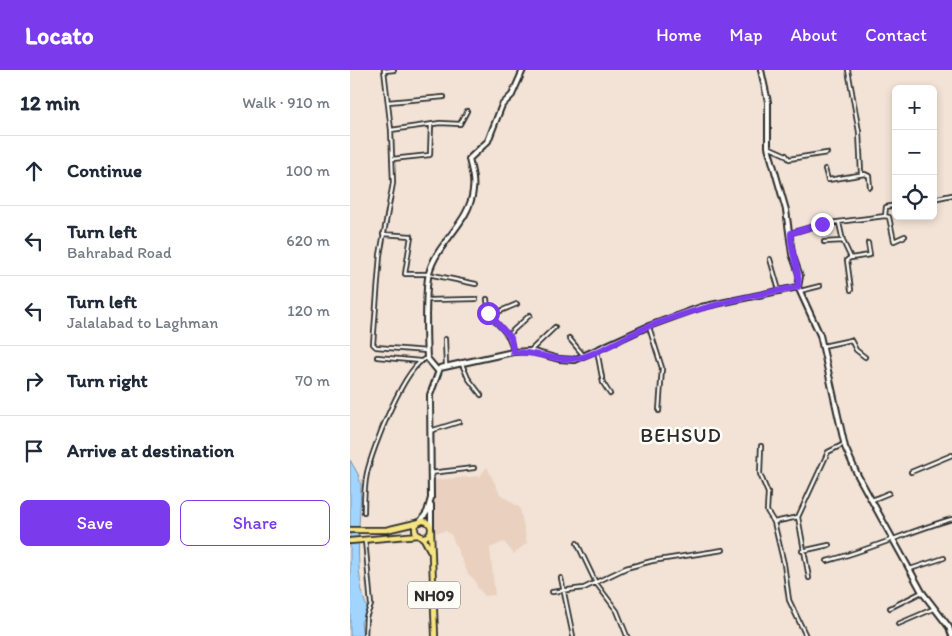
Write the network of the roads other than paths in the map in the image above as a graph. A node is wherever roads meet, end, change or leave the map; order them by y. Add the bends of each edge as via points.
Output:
1 (384, 70) edge
2 (394, 70) edge
3 (523, 70) edge
4 (761, 70) edge
5 (848, 70) edge
6 (444, 97) dead end
7 (387, 102) junction
8 (467, 111) dead end
9 (431, 125) junction
10 (391, 130) junction
11 (768, 147) junction
12 (827, 153) dead end
13 (392, 159) junction
14 (825, 169) dead end
15 (861, 173) junction
16 (870, 187) dead end
17 (952, 195) edge
18 (937, 199) edge
19 (892, 206) edge
20 (885, 216) junction
21 (839, 223) junction
22 (791, 233) junction
23 (383, 234) junction
24 (905, 236) dead end
25 (824, 242) dead end
26 (843, 242) junction
27 (868, 243) dead end
28 (770, 258) dead end
29 (850, 258) junction
30 (428, 274) junction
31 (476, 284) dead end
32 (820, 286) dead end
33 (799, 289) junction
34 (779, 290) junction
35 (851, 290) dead end
36 (476, 299) dead end
37 (487, 299) dead end
38 (428, 300) junction
39 (517, 304) dead end
40 (490, 315) junction
41 (530, 315) dead end
42 (649, 326) junction
43 (555, 327) dead end
44 (508, 335) junction
45 (569, 338) dead end
46 (445, 339) dead end
47 (823, 346) junction
48 (597, 350) junction
49 (427, 351) junction
50 (530, 351) junction
51 (513, 352) junction
52 (585, 356) junction
53 (377, 357) dead end
54 (865, 357) dead end
55 (427, 358) junction
56 (420, 361) junction
57 (461, 362) junction
58 (446, 365) junction
59 (438, 371) junction
60 (610, 394) dead end
61 (481, 395) dead end
62 (659, 411) dead end
63 (459, 422) dead end
64 (430, 431) junction
65 (844, 444) junction
66 (761, 446) dead end
67 (952, 455) edge
68 (474, 468) dead end
69 (911, 472) dead end
70 (430, 473) junction
71 (889, 493) dead end
72 (431, 498) junction
73 (871, 501) junction
74 (364, 512) dead end
75 (798, 517) junction
76 (952, 518) edge
77 (420, 522) junction
78 (774, 522) junction
79 (431, 528) junction
80 (350, 530) edge
81 (420, 535) junction
82 (363, 540) junction
83 (892, 540) junction
84 (350, 541) edge
85 (577, 544) dead end
86 (828, 545) dead end
87 (723, 550) dead end
88 (802, 551) junction
89 (432, 554) junction
90 (944, 558) dead end
91 (828, 561) dead end
92 (910, 569) junction
93 (561, 578) dead end
94 (809, 578) dead end
95 (596, 583) junction
96 (563, 591) junction
97 (552, 592) dead end
98 (922, 592) junction
99 (890, 608) dead end
100 (933, 609) junction
101 (898, 624) dead end
102 (365, 636) edge
103 (435, 636) edge
104 (573, 636) edge
105 (627, 636) edge
106 (806, 636) edge
107 (952, 636) edge

1 - 2 street
1 - 7 street
3 - 30 main road via 512,95 502,105 488,142 469,160 473,192 460,224 437,254
4 - 11 main road via 768,102
5 - 15 street via 859,132
6 - 7 street
7 - 10 street
8 - 9 street via 460,124
9 - 10 street
9 - 13 street via 430,155
10 - 13 street
11 - 12 street via 789,159
11 - 22 main road
13 - 23 street via 393,183
14 - 15 street via 828,180
15 - 16 street via 869,176
17 - 18 street
19 - 20 street via 886,207
20 - 21 street
20 - 24 street via 889,217 894,241
21 - 22 street
21 - 26 street
22 - 33 main road via 792,254 800,276
23 - 30 street via 411,236 405,274
23 - 49 street via 373,344
25 - 26 street
26 - 29 street
27 - 29 street via 870,255
28 - 34 street
29 - 35 street via 847,260
30 - 31 street
30 - 38 main road
32 - 33 street
33 - 34 main road
33 - 47 main road
34 - 42 main road via 707,305
36 - 38 street
37 - 40 street
38 - 49 main road
39 - 40 street
40 - 44 street
41 - 44 street
42 - 48 main road
42 - 62 street via 662,368
43 - 50 street
44 - 51 street
45 - 52 street
46 - 58 street
47 - 54 street via 851,340
47 - 65 main road
48 - 52 main road
48 - 60 street via 602,383
49 - 55 main road
50 - 51 main road
50 - 52 main road via 559,359 574,360
51 - 57 main road
53 - 56 street
55 - 56 street
55 - 59 main road
56 - 74 street via 396,398 381,430 366,476
57 - 58 main road
57 - 61 street
58 - 59 main road
59 - 64 main road via 430,395
63 - 64 street
64 - 70 main road
65 - 73 main road
65 - 75 street via 828,452
66 - 78 street via 760,474 768,493 767,511
67 - 69 street
68 - 70 street
70 - 72 main road
71 - 73 street
72 - 77 main road
72 - 79 main road
73 - 83 main road
75 - 78 street
75 - 88 street
76 - 83 street
77 - 79 main road via 427,522
77 - 80 main road via 404,527
77 - 81 main road via 416,527
78 - 106 street via 789,600
79 - 81 main road via 427,536
79 - 89 main road, NH09
81 - 82 main road
81 - 89 main road
82 - 84 main road
82 - 102 street via 370,605
83 - 91 street
83 - 92 main road
85 - 95 street
86 - 88 street
87 - 95 street via 652,561 626,568
88 - 94 street
89 - 103 main road, NH09
90 - 92 street
92 - 98 main road
93 - 96 street
95 - 96 street
95 - 105 street via 617,611
96 - 97 street
96 - 104 street
98 - 99 street
98 - 100 main road
100 - 101 street
100 - 107 main road

